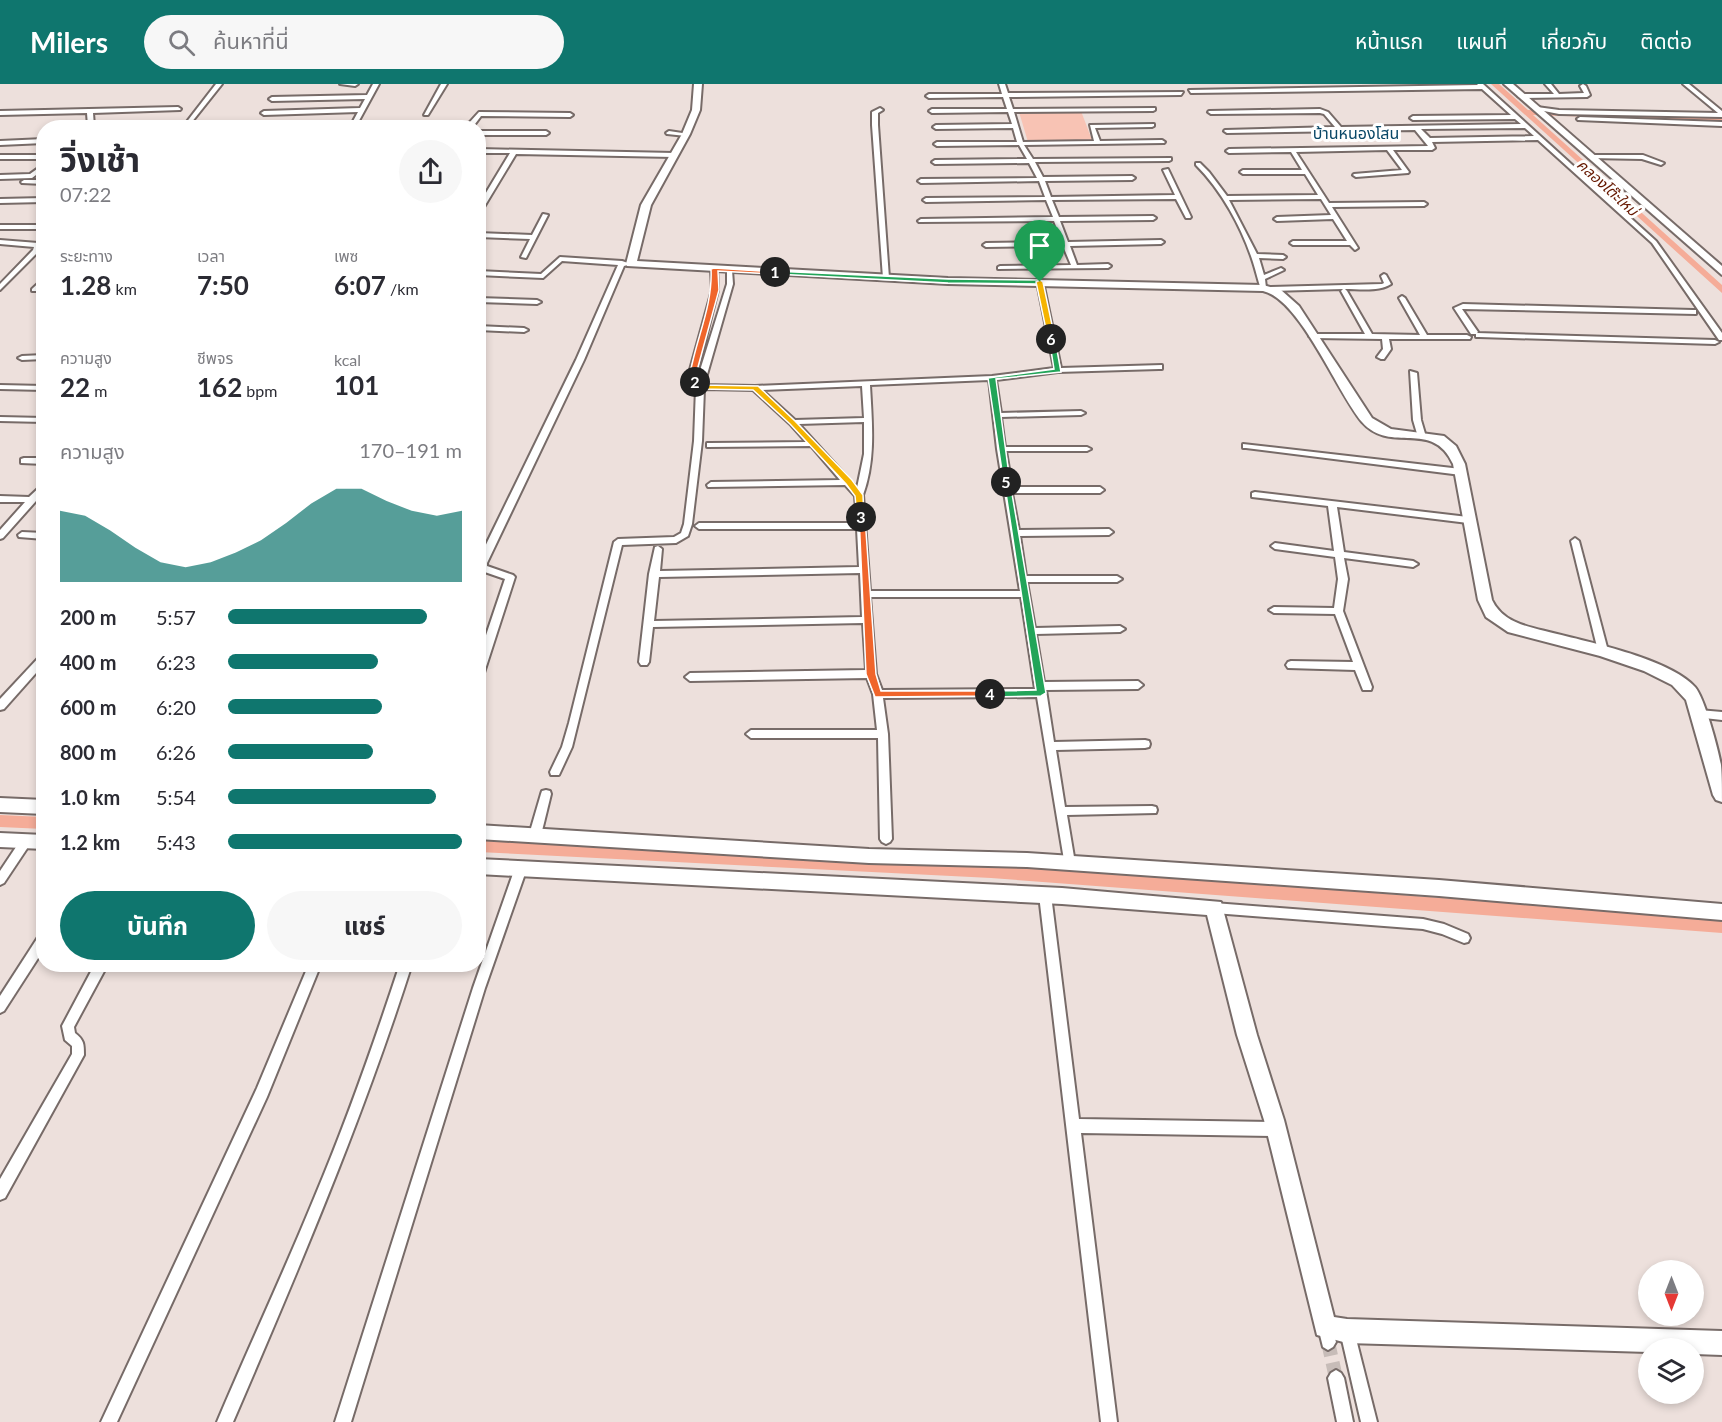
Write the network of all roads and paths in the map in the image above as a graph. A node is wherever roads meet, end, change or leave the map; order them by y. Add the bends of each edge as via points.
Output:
1 (219, 84) edge
2 (343, 84) edge
3 (355, 84) edge
4 (376, 84) edge
5 (444, 84) edge
6 (698, 84) edge
7 (1002, 84) edge
8 (1508, 84) edge
9 (1548, 84) edge
10 (1686, 84) edge
11 (1481, 85) edge
12 (1582, 86) dead end
13 (1191, 91) dead end
14 (1181, 93) dead end
15 (1007, 95) junction
16 (929, 96) dead end
17 (1521, 96) junction
18 (1558, 96) junction
19 (369, 97) junction
20 (272, 99) dead end
21 (178, 109) dead end
22 (1153, 109) dead end
23 (362, 110) junction
24 (880, 110) dead end
25 (90, 111) junction
26 (932, 111) dead end
27 (1011, 111) junction
28 (1211, 112) dead end
29 (0, 113) edge
30 (264, 113) dead end
31 (426, 114) dead end
32 (1542, 114) junction
33 (570, 115) dead end
34 (1722, 115) edge
35 (1516, 117) junction
36 (1413, 118) dead end
37 (91, 120) edge
38 (190, 120) edge
39 (356, 120) edge
40 (474, 120) edge
41 (1722, 124) edge
42 (1152, 125) dead end
43 (1015, 126) junction
44 (1526, 126) junction
45 (936, 127) dead end
46 (1417, 128) junction
47 (1340, 130) junction
48 (1227, 131) dead end
49 (486, 133) edge
50 (546, 133) dead end
51 (669, 133) dead end
52 (686, 134) junction
53 (1540, 138) junction
54 (1428, 140) junction
55 (36, 141) edge
56 (1097, 142) junction
57 (1162, 142) dead end
58 (0, 143) edge
59 (938, 144) dead end
60 (1021, 144) junction
61 (1389, 149) junction
62 (486, 151) edge
63 (1229, 151) dead end
64 (1293, 151) junction
65 (514, 152) junction
66 (674, 155) junction
67 (0, 157) edge
68 (36, 157) edge
69 (1591, 157) junction
70 (1169, 159) dead end
71 (1032, 160) junction
72 (935, 162) dead end
73 (1661, 163) dead end
74 (1198, 164) dead end
75 (1166, 170) dead end
76 (1244, 172) dead end
77 (1307, 172) junction
78 (36, 173) edge
79 (1356, 175) dead end
80 (0, 177) edge
81 (1131, 178) dead end
82 (1041, 179) junction
83 (921, 181) dead end
84 (0, 182) edge
85 (36, 182) edge
86 (1179, 197) junction
87 (1323, 197) junction
88 (1225, 198) junction
89 (486, 199) edge
90 (1048, 199) junction
91 (36, 200) edge
92 (926, 200) dead end
93 (0, 201) edge
94 (1424, 204) dead end
95 (1327, 205) junction
96 (545, 215) dead end
97 (1188, 217) dead end
98 (1335, 217) junction
99 (1153, 219) dead end
100 (1277, 219) dead end
101 (1056, 220) junction
102 (921, 221) dead end
103 (0, 227) edge
104 (36, 228) edge
105 (486, 235) edge
106 (534, 237) junction
107 (0, 242) edge
108 (1161, 242) dead end
109 (1293, 243) dead end
110 (986, 244) dead end
111 (1065, 244) junction
112 (36, 245) edge
113 (36, 251) edge
114 (1255, 256) junction
115 (524, 257) dead end
116 (1283, 258) dead end
117 (626, 263) junction
118 (1108, 266) dead end
119 (1075, 267) junction
120 (1000, 268) dead end
121 (714, 269) junction
122 (729, 270) junction
123 (1281, 270) dead end
124 (1722, 272) edge
125 (486, 273) edge
126 (1384, 276) dead end
127 (886, 278) junction
128 (1040, 282) junction
129 (1266, 285) junction
130 (0, 288) edge
131 (1344, 291) dead end
132 (1402, 298) dead end
133 (486, 300) edge
134 (537, 302) dead end
135 (1693, 312) dead end
136 (486, 328) edge
137 (524, 330) dead end
138 (1473, 335) junction
139 (1313, 336) junction
140 (1371, 337) junction
141 (1385, 337) junction
142 (1425, 337) junction
143 (1718, 340) edge
144 (36, 357) edge
145 (1381, 357) dead end
146 (22, 358) dead end
147 (1159, 367) dead end
148 (1058, 370) junction
149 (1413, 373) dead end
150 (992, 378) junction
151 (866, 382) junction
152 (699, 386) junction
153 (0, 387) edge
154 (36, 388) edge
155 (755, 388) junction
156 (1081, 413) dead end
157 (997, 415) junction
158 (0, 419) edge
159 (36, 420) edge
160 (867, 420) junction
161 (793, 422) junction
162 (1422, 437) junction
163 (813, 444) junction
164 (710, 446) dead end
165 (1246, 446) dead end
166 (1001, 449) junction
167 (1088, 449) dead end
168 (24, 461) dead end
169 (36, 461) edge
170 (1461, 472) junction
171 (849, 482) junction
172 (711, 486) dead end
173 (1008, 490) junction
174 (1100, 490) dead end
175 (36, 495) edge
176 (859, 495) junction
177 (1255, 495) dead end
178 (0, 499) edge
179 (32, 500) junction
180 (1332, 504) junction
181 (1468, 520) junction
182 (699, 526) dead end
183 (862, 526) junction
184 (1109, 532) dead end
185 (1015, 533) junction
186 (22, 535) dead end
187 (0, 536) edge
188 (36, 536) edge
189 (1575, 542) dead end
190 (1275, 546) dead end
191 (658, 549) dead end
192 (1339, 554) junction
193 (486, 555) edge
194 (1413, 564) dead end
195 (864, 570) junction
196 (486, 571) edge
197 (654, 574) junction
198 (1022, 579) junction
199 (1117, 579) dead end
200 (865, 594) junction
201 (1025, 594) junction
202 (1274, 610) dead end
203 (1338, 611) junction
204 (866, 620) junction
205 (649, 624) junction
206 (1120, 629) dead end
207 (1031, 631) junction
208 (486, 651) edge
209 (1603, 651) junction
210 (644, 662) dead end
211 (1291, 665) dead end
212 (36, 666) edge
213 (1359, 666) junction
214 (871, 674) junction
215 (690, 677) dead end
216 (1138, 685) dead end
217 (1367, 687) dead end
218 (1041, 689) junction
219 (878, 694) junction
220 (0, 706) edge
221 (1699, 714) junction
222 (1722, 716) edge
223 (751, 734) dead end
224 (883, 735) junction
225 (1145, 744) dead end
226 (1050, 746) junction
227 (555, 771) dead end
228 (546, 794) dead end
229 (1722, 795) edge
230 (0, 805) edge
231 (36, 807) edge
232 (1152, 810) dead end
233 (1061, 811) junction
234 (486, 832) edge
235 (535, 835) junction
236 (885, 839) dead end
237 (0, 840) edge
238 (35, 842) edge
239 (1069, 863) junction
240 (486, 866) edge
241 (521, 868) junction
242 (0, 880) edge
243 (1045, 895) junction
244 (1214, 908) junction
245 (1722, 912) edge
246 (1464, 938) dead end
247 (36, 951) edge
248 (486, 968) edge
249 (98, 972) edge
250 (312, 972) edge
251 (404, 972) edge
252 (485, 972) edge
253 (0, 1007) edge
254 (1075, 1126) junction
255 (1277, 1129) junction
256 (0, 1193) edge
257 (1333, 1333) junction
258 (1722, 1343) edge
259 (1336, 1378) tunnel mouth
260 (109, 1422) edge
261 (225, 1422) edge
262 (343, 1422) edge
263 (1110, 1422) edge
264 (1346, 1422) edge
265 (1369, 1422) edge

1 - 38 street
2 - 3 street
4 - 19 street
5 - 31 street
6 - 52 street via 696,110
7 - 15 street
8 - 17 street
9 - 18 street
10 - 34 street
11 - 13 street
11 - 35 street
12 - 18 street via 1587,95
14 - 15 street
15 - 16 street
15 - 27 street
17 - 18 street
17 - 32 street
19 - 20 street
19 - 23 street
21 - 25 street
22 - 27 street
23 - 30 street
23 - 39 street
24 - 127 street via 875,112 875,119
25 - 29 street
25 - 37 street
26 - 27 street
27 - 43 street
28 - 47 street via 1319,109
32 - 34 street
32 - 41 street
32 - 69 street
33 - 40 street via 479,114
35 - 36 street
35 - 44 street
42 - 56 street via 1092,126
43 - 45 street
43 - 60 street
44 - 46 street
44 - 53 street
46 - 47 street
46 - 54 street
47 - 48 street
49 - 50 street
51 - 52 street
52 - 66 street
53 - 54 street
53 - 143 street via 1654,242
54 - 61 street via 1432,148
55 - 58 street
56 - 57 street
56 - 60 street
59 - 60 street
60 - 71 street
61 - 64 street
61 - 79 street via 1406,172
62 - 65 street
63 - 64 street
64 - 77 street
65 - 66 street
65 - 89 street
66 - 117 street via 646,205 630,262
67 - 68 street
69 - 73 street via 1643,157
69 - 124 street
70 - 71 street
71 - 72 street
71 - 82 street
74 - 88 street
75 - 86 street
76 - 77 street
77 - 87 street
78 - 80 street
81 - 82 street
82 - 83 street
82 - 90 street
84 - 85 street
86 - 90 street
86 - 97 street
87 - 88 street
87 - 95 street
88 - 114 street
90 - 92 street
90 - 101 street
91 - 93 street
94 - 95 street
95 - 98 street
96 - 106 street
98 - 100 street
98 - 109 street via 1353,245
99 - 101 street
101 - 102 street
101 - 111 street
103 - 104 street
105 - 106 street
106 - 115 street
107 - 112 street
108 - 111 street
110 - 111 street
111 - 119 street
113 - 130 street
114 - 116 street
114 - 129 street
117 - 121 street
117 - 125 street via 560,259 543,276
117 - 193 street
118 - 119 street
119 - 120 street
121 - 122 street
121 - 152 street via 716,290 692,377
122 - 127 street
122 - 152 street via 730,284
123 - 129 street
126 - 129 street via 1388,284 1383,286
127 - 128 street
128 - 129 street
128 - 148 street
129 - 139 street via 1285,297
131 - 140 street
132 - 142 street
133 - 134 street
135 - 138 street via 1458,308
136 - 137 street
138 - 142 street
138 - 143 street
139 - 140 street
139 - 162 street via 1375,429
140 - 141 street
141 - 142 street
141 - 145 street via 1387,349
144 - 146 street
147 - 148 street
148 - 150 street
149 - 162 street
150 - 151 street
150 - 157 street
151 - 155 street
151 - 160 street
152 - 155 street
152 - 227 street via 698,441 685,534 676,540 618,542 574,723
153 - 154 street
155 - 161 street
156 - 157 street
157 - 166 street
158 - 159 street
160 - 161 street
160 - 176 street via 868,460
161 - 163 street
162 - 170 street via 1447,444
163 - 164 street
163 - 171 street
165 - 170 street
166 - 167 street
166 - 173 street
168 - 169 street
170 - 181 street
171 - 172 street
171 - 176 street
173 - 174 street
173 - 185 street
175 - 179 street
176 - 183 street
177 - 180 street
178 - 179 street
179 - 187 street
180 - 181 street
180 - 192 street
181 - 209 street via 1491,613 1513,628
182 - 183 street
183 - 195 street
184 - 185 street
185 - 198 street
186 - 188 street
189 - 209 street
190 - 192 street
191 - 197 street
192 - 194 street
192 - 203 street via 1343,579
195 - 197 street
195 - 200 street
196 - 208 street via 510,577
197 - 205 street
198 - 199 street
198 - 201 street
200 - 201 street
200 - 204 street
201 - 207 street
202 - 203 street
203 - 213 street
204 - 205 street
204 - 214 street
205 - 210 street
206 - 207 street
207 - 218 street
209 - 221 street via 1678,681 1690,692
211 - 213 street
212 - 220 street
213 - 217 street
214 - 215 street
214 - 219 street
216 - 218 street
218 - 219 street
218 - 226 street
219 - 224 street
221 - 222 street
221 - 229 street
223 - 224 street
224 - 236 street
225 - 226 street
226 - 233 street
228 - 235 street
230 - 231 street
232 - 233 street
233 - 239 street
234 - 235 street
235 - 239 street via 869,856
237 - 238 street
238 - 242 street
239 - 245 street
240 - 241 street
241 - 243 street
241 - 248 street
243 - 244 street
243 - 254 street
244 - 246 street via 1423,924
244 - 255 street via 1247,1035
247 - 253 street
249 - 256 street via 68,1026 69,1036 78,1043 78,1055
250 - 260 street via 262,1092
251 - 261 street via 380,1048 327,1186
252 - 262 street
254 - 255 street
254 - 263 street
255 - 257 street
257 - 258 street
257 - 265 street
259 - 264 street

